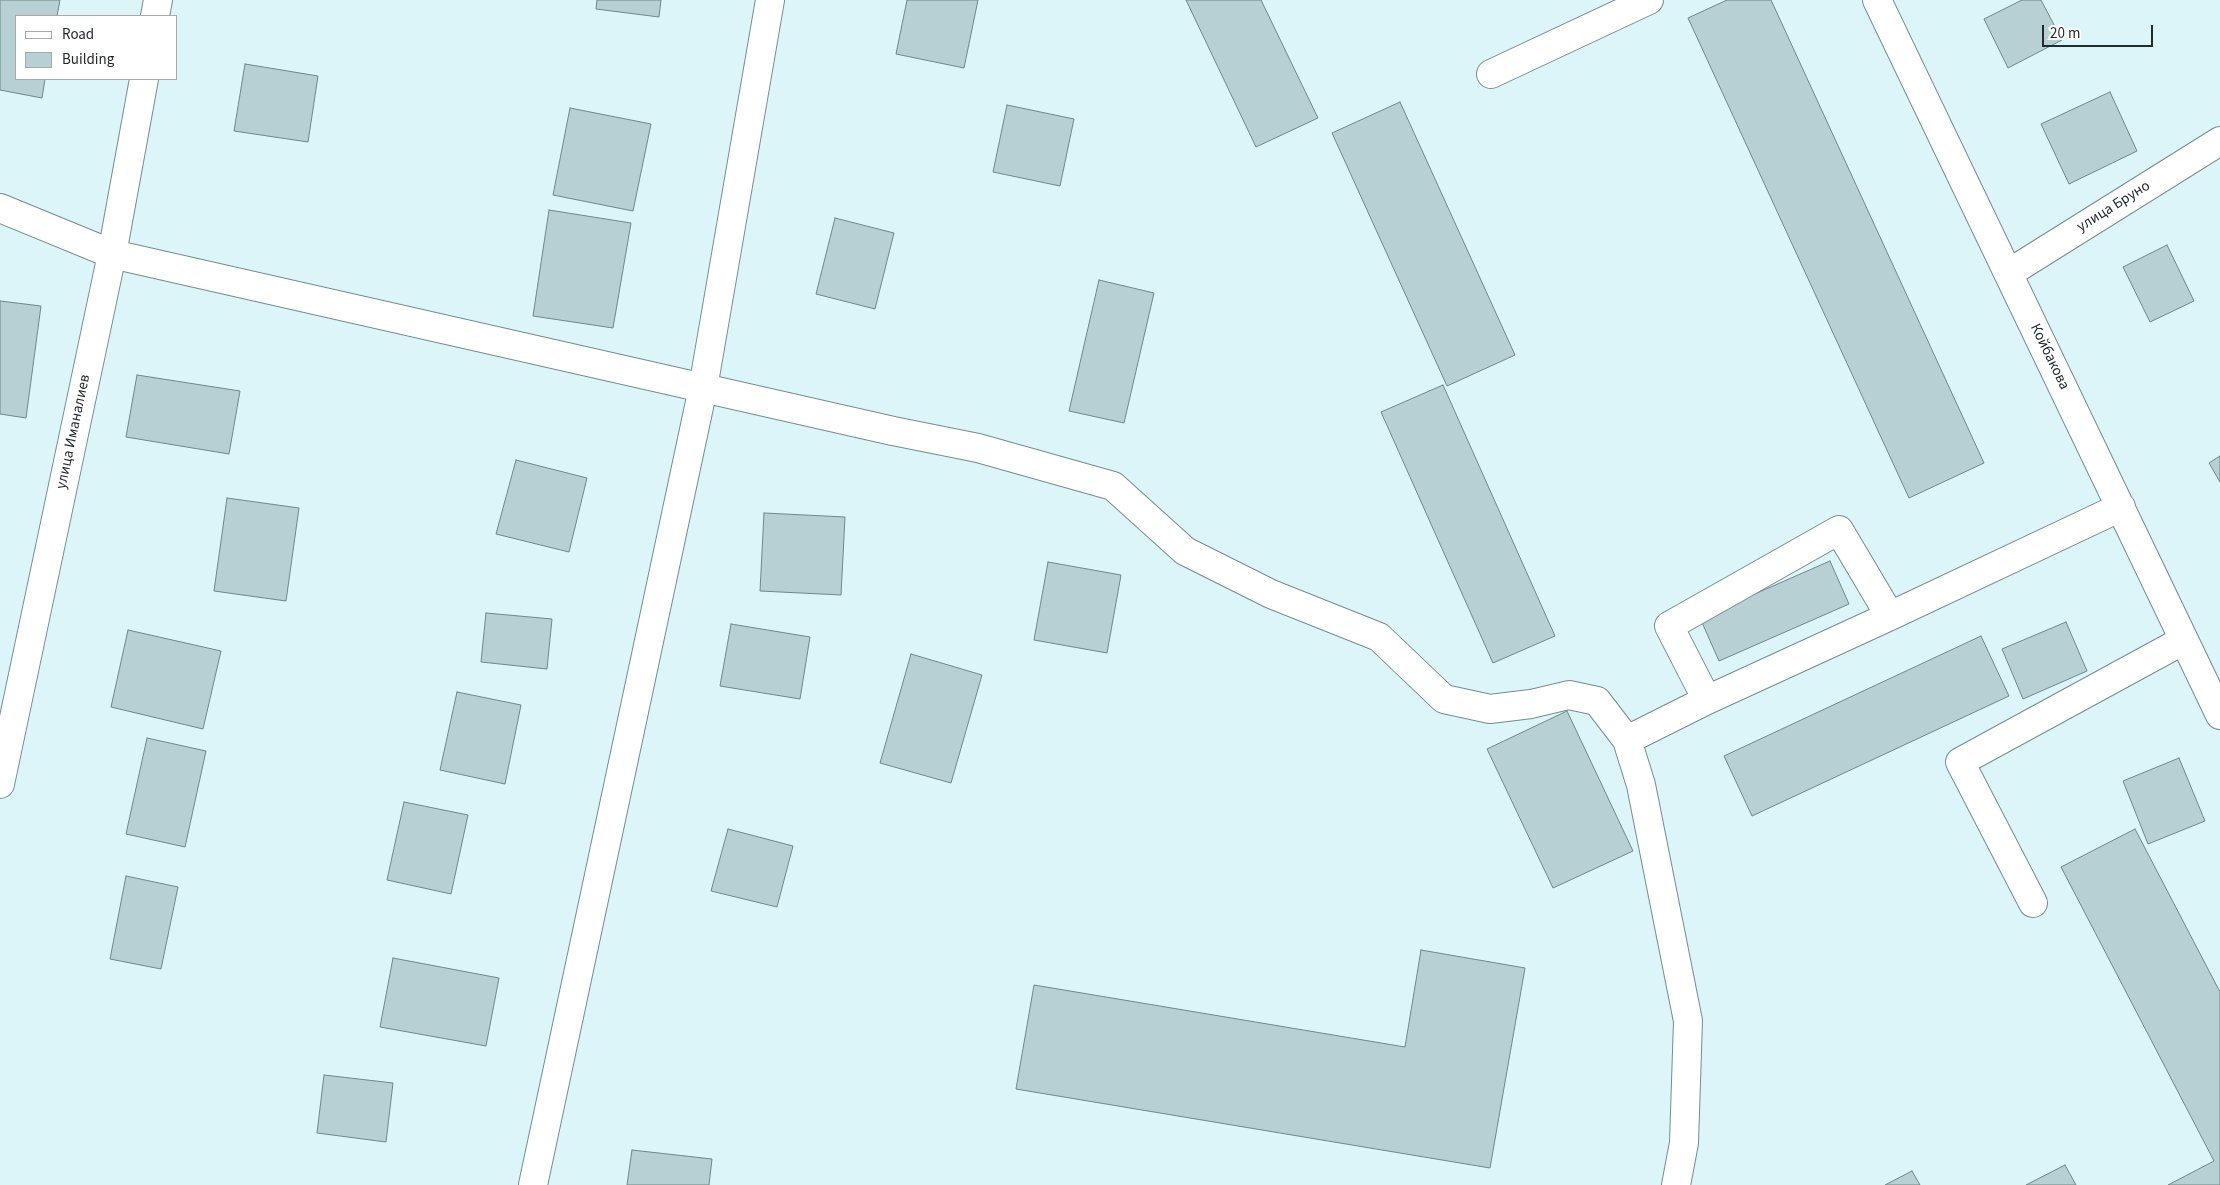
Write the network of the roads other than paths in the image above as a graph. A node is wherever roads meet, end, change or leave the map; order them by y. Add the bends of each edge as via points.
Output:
1 (158, 0) edge
2 (770, 0) edge
3 (1649, 0) edge
4 (1877, 0) edge
5 (155, 15) edge
6 (1491, 74) dead end
7 (144, 80) edge
8 (2220, 141) edge
9 (0, 208) edge
10 (112, 254) junction
11 (2009, 273) junction
12 (703, 388) junction
13 (2121, 507) junction
14 (1890, 616) junction
15 (2184, 640) junction
16 (1707, 700) junction
17 (2220, 715) edge
18 (1627, 740) junction
19 (0, 784) edge
20 (2032, 902) dead end
21 (533, 1185) edge
22 (1676, 1185) edge

1 - 5 street
2 - 12 street
3 - 6 street
4 - 11 street, Койбакова
7 - 10 street, улица Иманалиев
8 - 11 street, улица Бруно
9 - 10 street
10 - 12 street
10 - 19 street, улица Иманалиев
11 - 13 street, Койбакова
12 - 18 street via 978,448 1113,486 1185,551 1271,594 1379,637 1444,699 1490,709 1569,695 1597,701
12 - 21 street
13 - 14 street
13 - 15 street, Койбакова
14 - 16 street
14 - 16 street via 1839,530 1670,626
15 - 17 street, Койбакова
15 - 20 street via 1960,762
16 - 18 street
18 - 22 street via 1641,785 1688,1021 1684,1143

